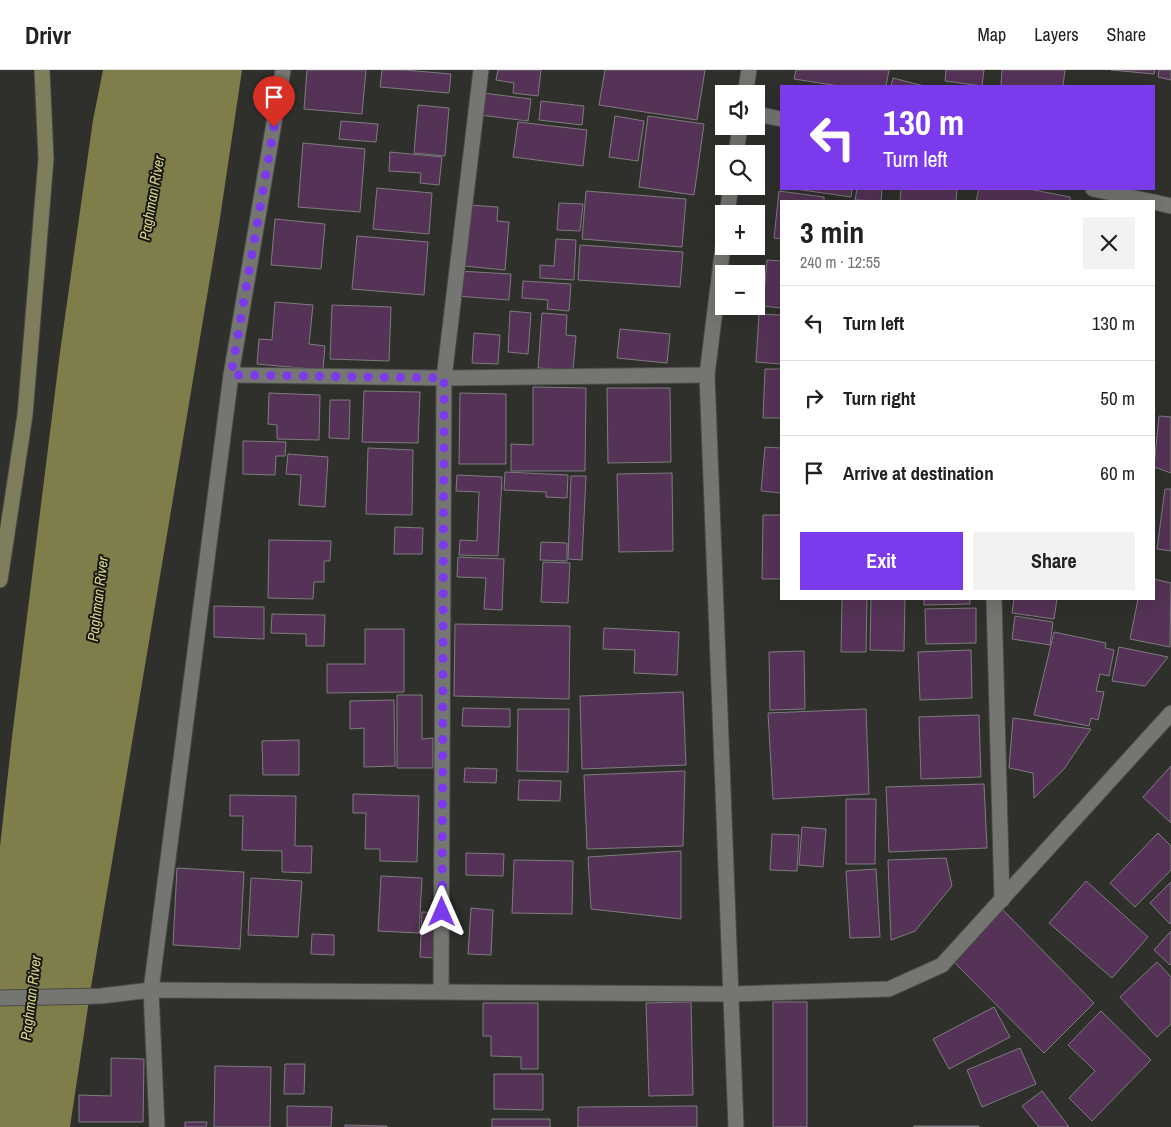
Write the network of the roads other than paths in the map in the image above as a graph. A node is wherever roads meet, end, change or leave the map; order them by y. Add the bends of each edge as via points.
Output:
1 (42, 70) edge
2 (283, 70) edge
3 (481, 70) edge
4 (749, 70) edge
5 (746, 85) edge
6 (765, 116) edge
7 (780, 119) edge
8 (1098, 190) edge
9 (1144, 200) edge
10 (1155, 202) edge
11 (1171, 206) edge
12 (722, 255) edge
13 (231, 375) junction
14 (707, 375) junction
15 (444, 378) junction
16 (0, 580) edge
17 (994, 600) edge
18 (1171, 713) edge
19 (1002, 900) junction
20 (151, 990) junction
21 (442, 991) junction
22 (732, 994) junction
23 (0, 998) edge
24 (157, 1127) edge
25 (736, 1127) edge

1 - 16 main road via 46,159 26,405
2 - 13 street
3 - 15 street
4 - 5 street
6 - 7 street
8 - 9 street
10 - 11 street
12 - 14 street
13 - 15 street
13 - 20 street
14 - 15 street
14 - 22 street
15 - 21 street
17 - 19 street
18 - 19 street
19 - 22 street via 942,965 889,989
20 - 21 street
20 - 23 street via 101,996
20 - 24 street
21 - 22 street
22 - 25 street

